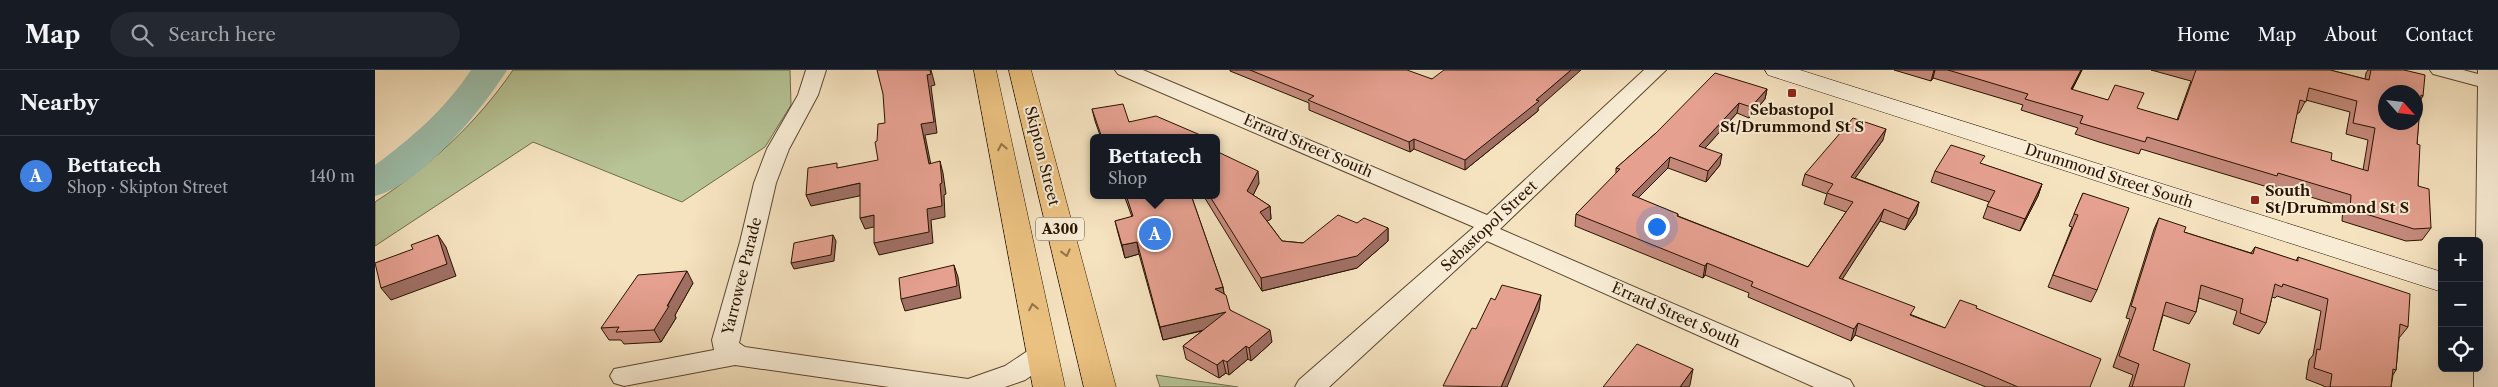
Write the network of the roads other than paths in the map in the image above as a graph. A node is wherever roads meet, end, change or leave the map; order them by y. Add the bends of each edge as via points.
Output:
1 (816, 70) edge
2 (985, 70) edge
3 (1020, 70) edge
4 (1125, 70) edge
5 (1656, 70) edge
6 (1776, 70) edge
7 (2440, 70) edge
8 (2492, 79) edge
9 (1487, 228) junction
10 (2438, 281) edge
11 (2489, 297) edge
12 (1042, 355) junction
13 (736, 356) junction
14 (624, 376) dead end
15 (1314, 385) edge
16 (1095, 386) edge
17 (963, 387) edge
18 (1049, 387) edge
19 (1840, 387) edge
20 (2488, 387) edge

1 - 13 street, Yarrowee Parade via 806,99 771,166 759,202 752,242 725,340 726,348
12 -> 2 highway, A300
3 -> 16 highway, Skipton Street / A300
4 - 9 street, Errard Street South via 1189,95
5 - 9 street, Sebastopol Street
6 - 10 main road, Drummond Street South
7 - 8 street
8 - 11 street
9 - 15 street, Sebastopol Street
9 - 19 street, Errard Street South
11 - 20 street
12 - 17 street, Yarrowee Parade via 1015,372
12 - 18 highway, A300
13 - 14 street
13 - 17 street, Yarrowee Parade

